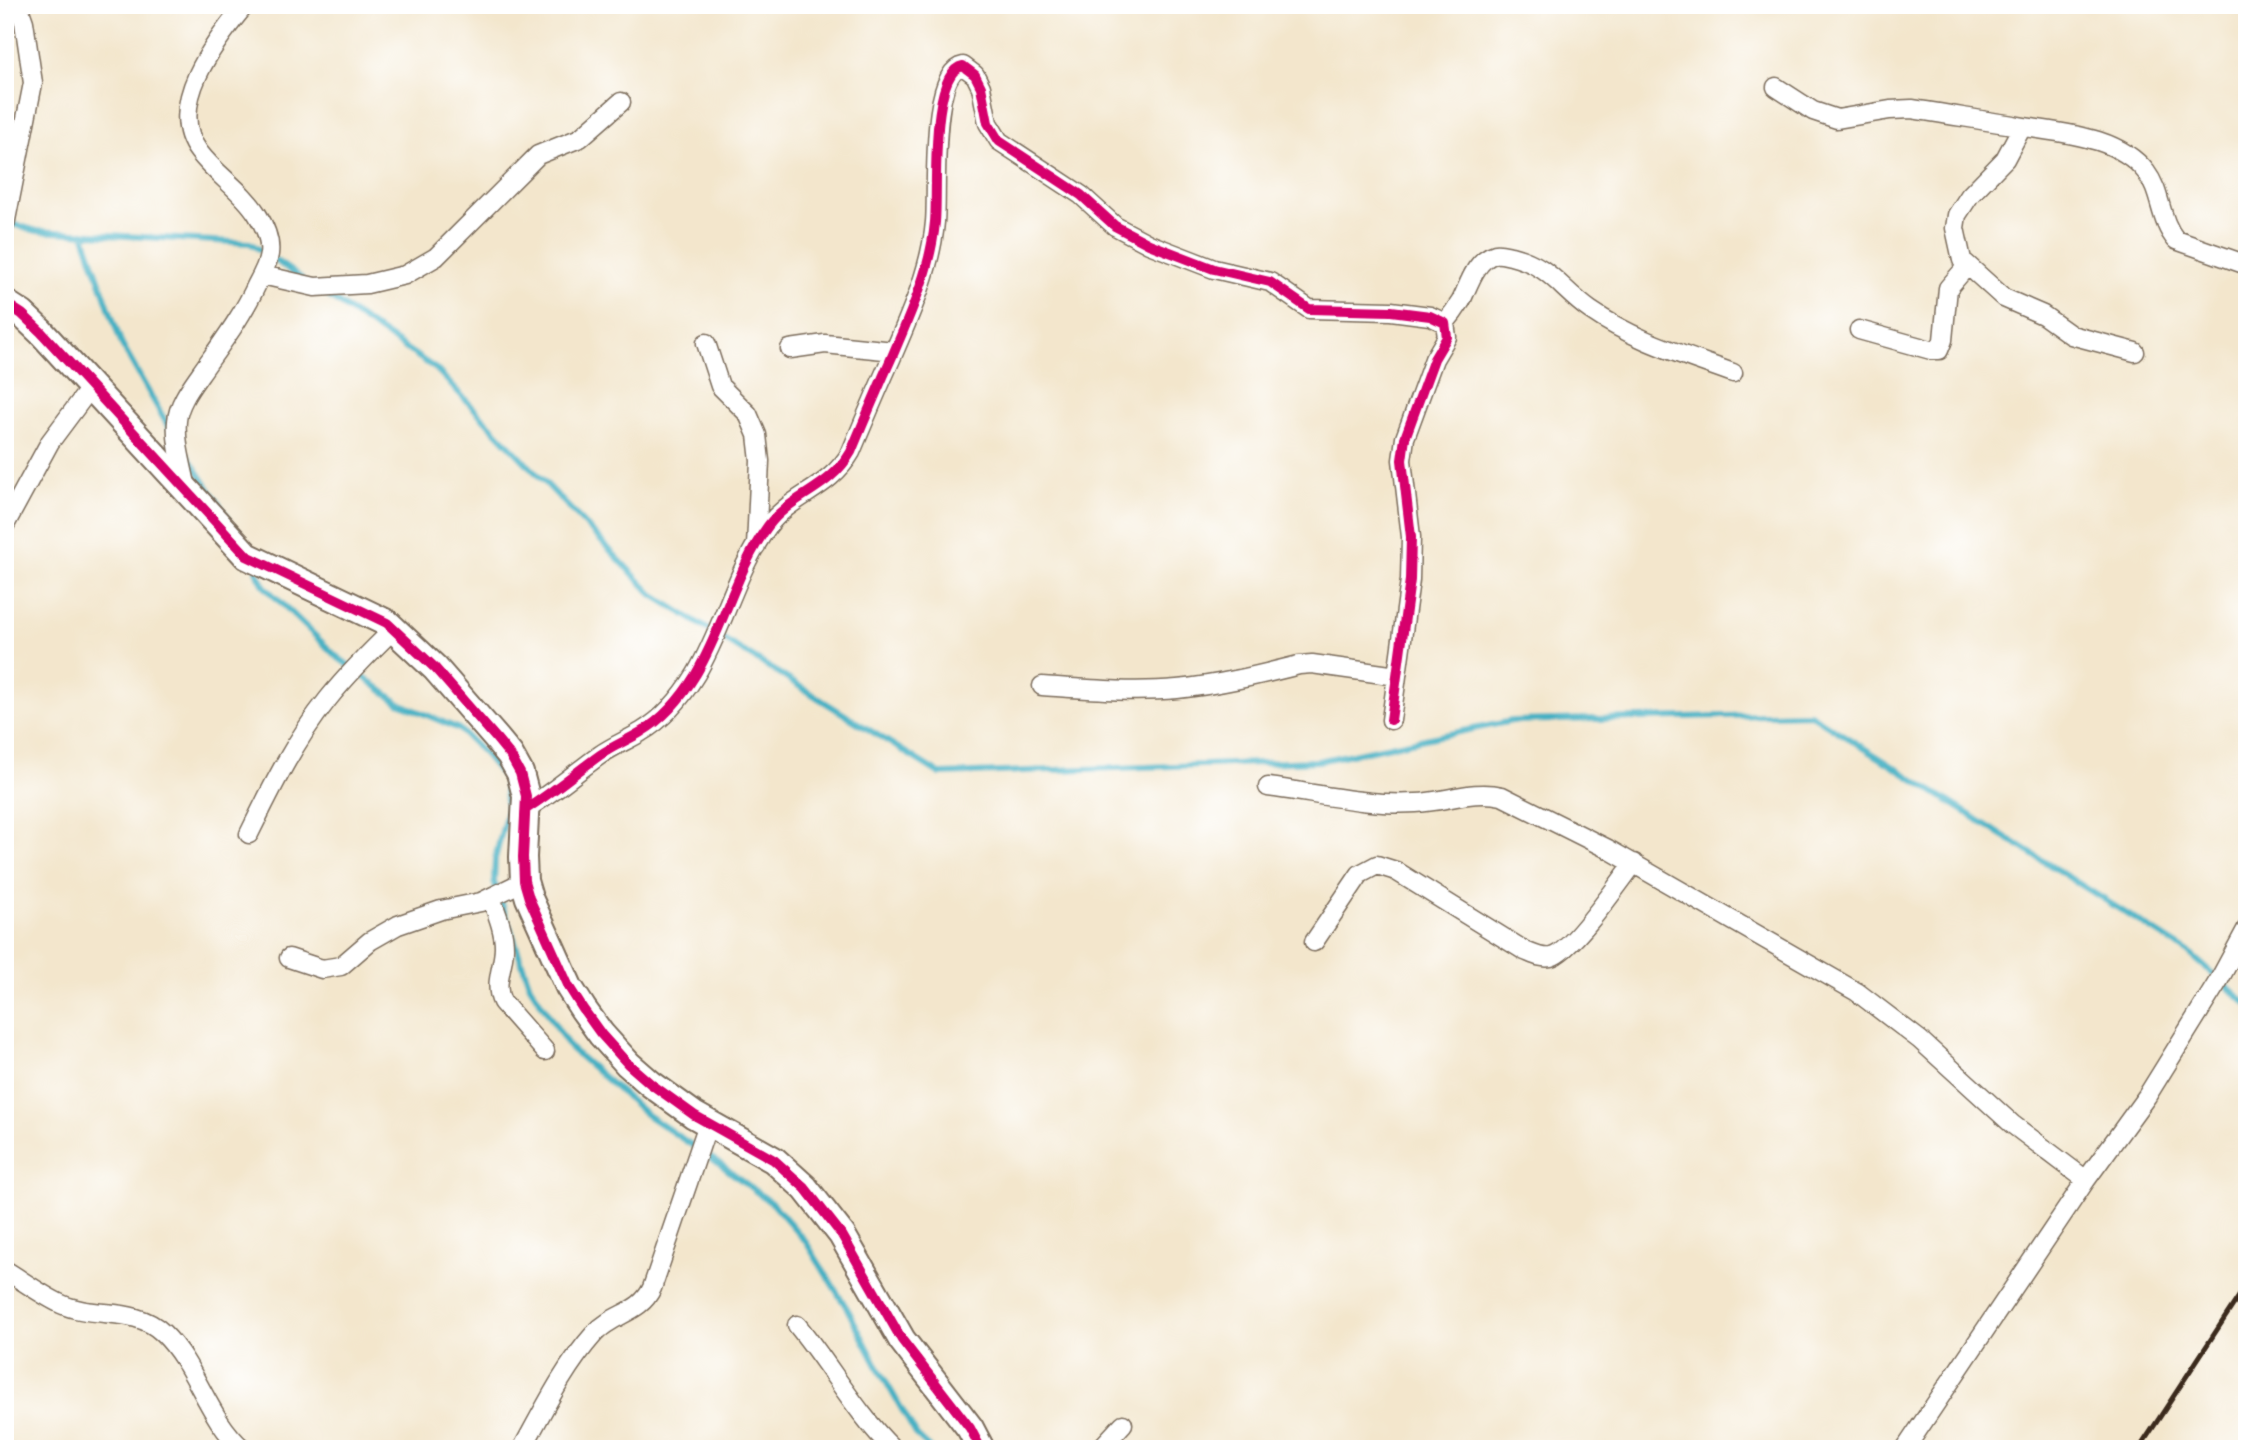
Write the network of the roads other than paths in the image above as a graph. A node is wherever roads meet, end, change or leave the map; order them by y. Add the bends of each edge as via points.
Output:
1 (18, 5) edge
2 (245, 5) edge
3 (1776, 87) dead end
4 (621, 102) dead end
5 (2022, 127) junction
6 (5, 225) edge
7 (2247, 265) edge
8 (1967, 266) junction
9 (261, 275) junction
10 (5, 303) edge
11 (1446, 323) junction
12 (1859, 330) dead end
13 (706, 343) dead end
14 (790, 349) dead end
15 (894, 351) junction
16 (2135, 352) dead end
17 (1733, 373) dead end
18 (91, 387) junction
19 (188, 493) junction
20 (5, 525) edge
21 (756, 546) junction
22 (394, 629) junction
23 (1397, 676) junction
24 (1042, 686) dead end
25 (1391, 720) dead end
26 (1268, 787) dead end
27 (527, 809) junction
28 (249, 834) dead end
29 (1634, 863) junction
30 (524, 881) junction
31 (491, 898) junction
32 (2247, 928) edge
33 (1314, 942) dead end
34 (289, 958) dead end
35 (545, 1051) dead end
36 (708, 1124) junction
37 (2086, 1180) junction
38 (5, 1270) edge
39 (797, 1325) dead end
40 (1123, 1424) dead end
41 (243, 1449) edge
42 (522, 1449) edge
43 (893, 1449) edge
44 (981, 1449) edge
45 (1100, 1449) edge
46 (1905, 1449) edge

1 - 6 street via 33,83
2 - 9 street via 199,71 187,117 199,152 250,203 263,223 269,255
3 - 5 street via 1824,117 1837,120 1912,109
4 - 9 street via 580,138 538,155 436,257 405,275 367,284 315,287
5 - 7 street via 2057,131 2119,150 2147,173 2176,240
5 - 8 street via 2005,159 1957,215 1959,254
8 - 12 street via 1948,288 1938,350
8 - 16 street via 2010,302 2043,315 2071,335
9 - 19 street via 243,314 180,406 177,432
10 - 18 street via 41,332
11 - 15 street via 1391,311 1309,309 1270,282 1214,269 1115,226 1081,195 999,141 988,123 981,87 963,66 953,71 943,90 931,249
11 - 17 street via 1480,264 1501,254 1536,264 1590,310 1630,333
11 - 23 street via 1447,337 1420,394 1402,460 1411,537
13 - 21 street via 720,386 748,415 757,435
14 - 15 street via 825,344
15 - 21 street via 842,467 779,514
18 - 19 street
18 - 20 street via 50,442
19 - 22 street via 247,556
21 - 27 street via 717,635 667,713 601,754
22 - 27 street via 435,668 510,755 520,773
22 - 28 street via 320,709 284,765
23 - 24 street via 1312,664 1176,689
23 - 25 street
26 - 29 street via 1386,803 1493,794
27 - 30 street
29 - 33 street via 1554,957 1525,951 1396,871 1377,865 1360,874
29 - 37 street via 1857,992 2012,1124
30 - 31 street
30 - 36 street via 569,987 601,1034 628,1064
31 - 34 street via 398,925 341,966 330,969
31 - 35 street via 504,937 498,993
32 - 37 street via 2147,1096
36 - 42 street via 645,1301 613,1318 580,1350
36 - 44 street via 774,1160 823,1209 902,1340 970,1427
37 - 46 street
38 - 41 street via 61,1304 139,1318 163,1332
39 - 43 street via 862,1415
40 - 45 street

